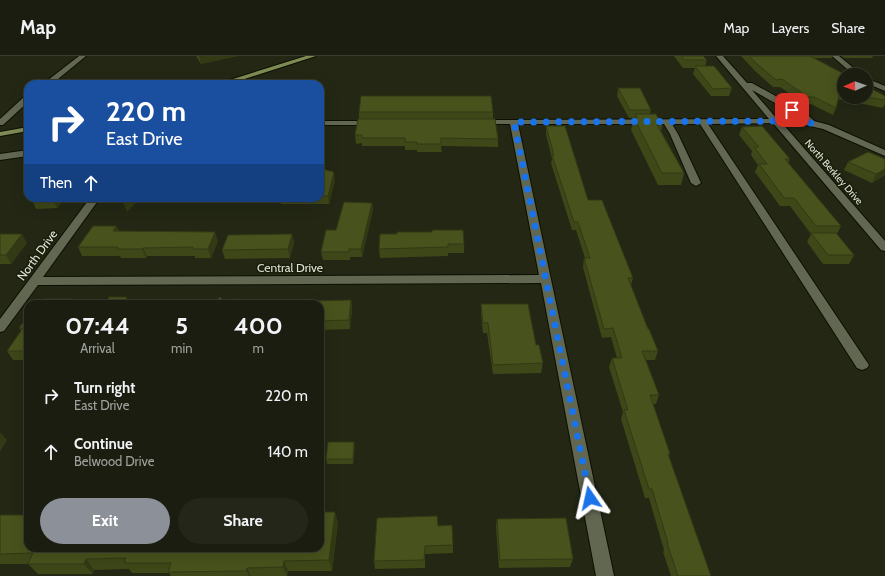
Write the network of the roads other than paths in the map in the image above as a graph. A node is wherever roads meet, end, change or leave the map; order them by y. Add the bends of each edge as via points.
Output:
1 (83, 56) edge
2 (314, 56) edge
3 (719, 56) edge
4 (835, 56) edge
5 (850, 68) edge
6 (737, 77) junction
7 (52, 80) edge
8 (234, 80) edge
9 (873, 83) edge
10 (885, 89) edge
11 (24, 102) edge
12 (666, 121) junction
13 (702, 121) junction
14 (468, 122) edge
15 (514, 122) junction
16 (776, 122) junction
17 (0, 123) edge
18 (324, 123) edge
19 (382, 123) edge
20 (811, 123) junction
21 (24, 130) edge
22 (0, 134) edge
23 (885, 153) edge
24 (24, 154) edge
25 (0, 157) edge
26 (696, 184) dead end
27 (92, 202) edge
28 (885, 248) edge
29 (546, 279) junction
30 (34, 281) junction
31 (0, 328) edge
32 (862, 365) dead end
33 (605, 576) edge

1 - 7 street
2 - 8 main road
3 - 6 street, North Berkley Drive
4 - 5 street
6 - 16 street, North Berkley Drive
6 - 20 street via 804,116
9 - 10 street
11 - 17 street
12 - 13 street
12 - 15 street
12 - 26 street
13 - 16 street
13 - 32 street
14 - 15 street
15 - 29 street
16 - 20 street
16 - 28 street, North Berkley Drive
18 - 19 street
20 - 23 street
21 - 22 main road
24 - 25 street
27 - 30 street, North Drive
29 - 30 street, Central Drive
29 - 33 street
30 - 31 street, North Drive

